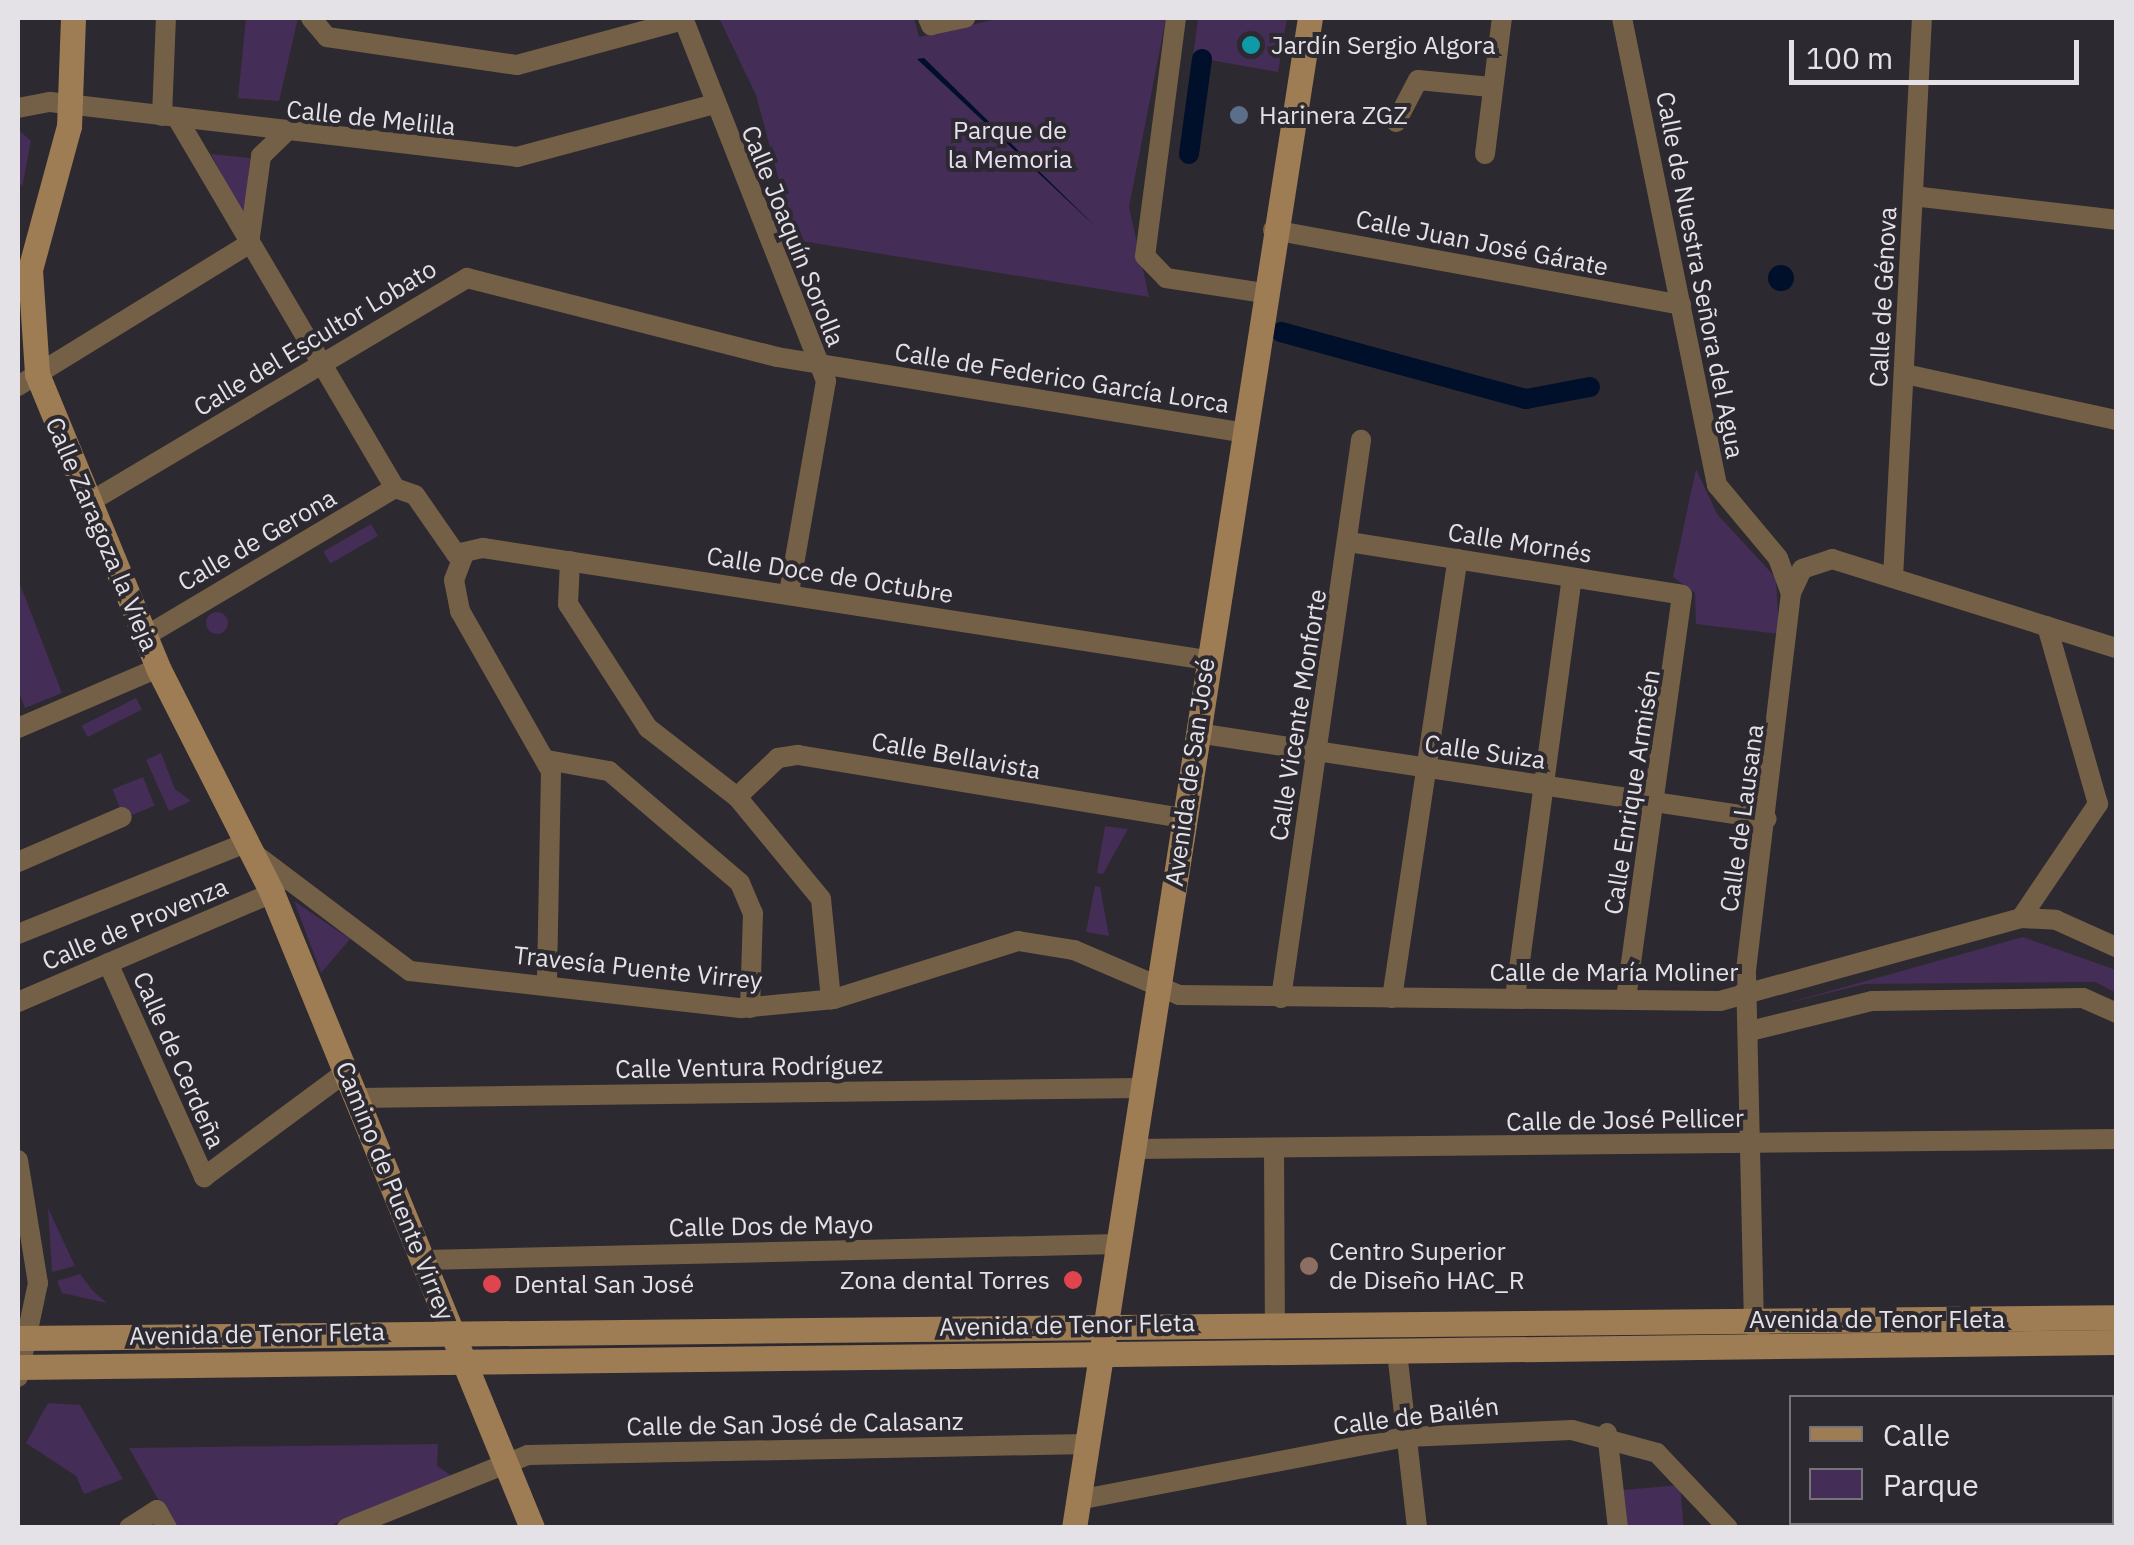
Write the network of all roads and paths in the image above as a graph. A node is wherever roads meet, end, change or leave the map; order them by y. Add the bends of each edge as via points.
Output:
1 (73, 18) edge
2 (166, 18) edge
3 (928, 18) edge
4 (965, 18) edge
5 (1176, 18) edge
6 (1310, 18) edge
7 (1502, 18) edge
8 (1622, 18) edge
9 (1922, 18) edge
10 (683, 19) edge
11 (314, 24) edge
12 (1491, 87) junction
13 (71, 104) junction
14 (715, 104) junction
15 (18, 108) edge
16 (170, 117) junction
17 (1396, 122) dead end
18 (284, 134) junction
19 (1485, 154) dead end
20 (1913, 196) junction
21 (2116, 220) edge
22 (1273, 230) junction
23 (249, 244) junction
24 (1263, 293) junction
25 (1681, 306) junction
26 (815, 362) junction
27 (320, 363) junction
28 (1904, 374) junction
29 (27, 380) edge
30 (2116, 420) edge
31 (1242, 432) junction
32 (1361, 440) dead end
33 (395, 488) junction
34 (88, 503) junction
35 (1349, 542) junction
36 (456, 552) junction
37 (1458, 559) junction
38 (570, 561) junction
39 (1572, 578) junction
40 (1892, 578) junction
41 (1791, 593) junction
42 (790, 594) junction
43 (1682, 594) joint
44 (2046, 626) junction
45 (144, 637) junction
46 (2116, 648) edge
47 (1207, 660) junction
48 (158, 668) junction
49 (18, 728) edge
50 (1197, 734) junction
51 (1317, 754) junction
52 (548, 760) junction
53 (1425, 770) junction
54 (1544, 785) junction
55 (737, 797) junction
56 (1656, 800) junction
57 (2107, 807) edge
58 (122, 817) dead end
59 (1183, 818) junction
60 (1767, 818) junction
61 (252, 848) junction
62 (18, 862) edge
63 (272, 893) junction
64 (2021, 918) junction
65 (18, 934) edge
66 (2116, 947) edge
67 (108, 963) junction
68 (547, 982) junction
69 (1157, 985) junction
70 (1750, 996) junction
71 (1280, 998) junction
72 (1392, 998) junction
73 (1515, 998) junction
74 (1626, 999) junction
75 (831, 1000) junction
76 (18, 1002) edge
77 (750, 1008) junction
78 (2116, 1013) edge
79 (1754, 1030) junction
80 (347, 1071) junction
81 (1141, 1088) junction
82 (358, 1098) junction
83 (2116, 1139) edge
84 (1752, 1143) junction
85 (1134, 1149) junction
86 (1274, 1151) junction
87 (18, 1160) edge
88 (1118, 1244) junction
89 (424, 1260) junction
90 (1754, 1320) junction
91 (1275, 1322) junction
92 (1108, 1325) junction
93 (451, 1332) junction
94 (2115, 1337) edge
95 (24, 1338) edge
96 (1764, 1348) junction
97 (1397, 1352) junction
98 (1104, 1353) junction
99 (465, 1362) junction
100 (19, 1371) edge
101 (1607, 1434) junction
102 (1406, 1438) junction
103 (1088, 1444) junction
104 (505, 1463) junction
105 (1078, 1500) junction
106 (162, 1519) edge
107 (130, 1528) edge
108 (347, 1528) edge
109 (532, 1528) edge
110 (1074, 1528) edge
111 (1417, 1528) edge
112 (1618, 1528) edge
113 (1728, 1528) edge

1 - 13 main road, Calle Zaragoza la Vieja
2 - 16 street
3 - 4 street via 932,25
5 - 24 street via 1145,256 1166,278
6 - 22 main road, Avenida de San José
7 - 12 street
8 - 25 street, Calle de Nuestra Señora del Agua
9 - 20 street, Calle de Génova
10 - 11 street via 517,65
10 - 14 street, Calle Joaquín Sorolla
12 - 17 street via 1418,80
12 - 19 street
13 - 15 street, Calle de Melilla
13 - 16 street, Calle de Melilla
13 - 29 main road, Calle Zaragoza la Vieja via 30,270
14 - 18 street, Calle de Melilla via 523,157
14 - 26 street, Calle Joaquín Sorolla
16 - 18 street, Calle de Melilla
16 - 23 street
18 - 23 street via 261,156
20 - 21 street
20 - 28 street, Calle de Génova
22 - 24 main road, Avenida de San José
22 - 25 street, Calle Juan José Gárate
23 - 27 street
23 - 29 street
24 - 31 main road, Avenida de San José
25 - 41 street, Calle de Nuestra Señora del Agua via 1717,485 1754,530
26 - 27 street, Calle del Escultor Lobato via 467,278
26 - 31 street, Calle de Federico García Lorca
26 - 42 street, Calle Joaquín Sorolla via 826,384
27 - 33 street
27 - 34 street, Calle del Escultor Lobato
28 - 30 street
28 - 40 street, Calle de Génova
29 - 34 main road, Calle Zaragoza la Vieja
31 - 47 main road, Avenida de San José
32 - 35 street, Calle Vicente Monforte
33 - 36 street via 415,494
33 - 45 street, Calle de Gerona
34 - 45 main road, Calle Zaragoza la Vieja
35 - 37 street, Calle Mornés
35 - 51 street, Calle Vicente Monforte
36 - 38 street, Calle Doce de Octubre via 482,548
36 - 52 street via 458,605
37 - 39 street, Calle Mornés
37 - 53 street
38 - 42 street, Calle Doce de Octubre
38 - 55 street via 568,604 648,728
39 - 43 street, Calle Mornés
39 - 54 street
40 - 41 street via 1832,560 1802,569
40 - 44 street
41 - 60 street, Calle de Lausana
42 - 47 street, Calle Doce de Octubre
43 - 56 street, Calle Enrique Armisén
44 - 46 street
44 - 57 street
45 - 48 main road, Calle Zaragoza la Vieja
47 - 50 main road, Avenida de San José
48 - 49 street
48 - 61 main road, Calle Zaragoza la Vieja
50 - 51 street, Calle Suiza
50 - 59 main road, Avenida de San José
51 - 53 street, Calle Suiza
51 - 71 street, Calle Vicente Monforte
52 - 68 street
52 - 77 street via 609,770 740,882 753,913
53 - 54 street, Calle Suiza
53 - 72 street
54 - 56 street, Calle Suiza
54 - 73 street
55 - 59 street, Calle Bellavista via 788,754
55 - 75 street via 822,903
56 - 60 street, Calle Suiza
56 - 74 street, Calle Enrique Armisén
57 - 64 street
58 - 62 street
59 - 69 main road, Avenida de San José
60 - 70 street, Calle de Lausana
61 - 63 main road, Camino de Puente Virrey
61 - 65 street
61 - 68 street, Travesía Puente Virrey via 401,968
63 - 67 street, Calle de Provenza
63 - 80 main road, Camino de Puente Virrey
64 - 66 street, Calle de María Moliner via 2056,920
64 - 70 street, Calle de María Moliner
67 - 76 street, Calle de Provenza
67 - 80 street, Calle de Cerdeña via 204,1177
68 - 77 street, Travesía Puente Virrey
69 - 71 street, Calle de María Moliner via 1179,995
69 - 75 street, Travesía Puente Virrey via 1074,950 1018,940
69 - 81 main road, Avenida de San José
70 - 74 street, Calle de María Moliner
70 - 79 street, Calle de Lausana
71 - 72 street, Calle de María Moliner
72 - 73 street, Calle de María Moliner
73 - 74 street, Calle de María Moliner
75 - 77 street, Travesía Puente Virrey
78 - 79 street via 2083,998 1865,1002
79 - 84 street, Calle de Lausana
80 - 82 main road, Camino de Puente Virrey
81 - 82 street, Calle Ventura Rodríguez
81 - 85 main road, Avenida de San José
82 - 89 main road, Camino de Puente Virrey
83 - 84 street, Calle de José Pellicer
84 - 86 street, Calle de José Pellicer
84 - 90 street, Calle de Lausana
85 - 86 street, Calle de José Pellicer
85 - 88 main road, Avenida de San José
86 - 91 street
87 - 95 street via 38,1270
88 - 89 street, Calle Dos de Mayo
88 - 92 main road, Avenida de San José
89 - 93 main road, Camino de Puente Virrey
90 - 91 main road, Avenida de Tenor Fleta
90 - 94 main road, Avenida de Tenor Fleta
90 - 96 street, Calle de Lausana
91 - 92 main road, Avenida de Tenor Fleta
92 - 93 main road, Avenida de Tenor Fleta
92 - 98 main road, Avenida de San José
93 - 95 main road, Avenida de Tenor Fleta
93 - 99 main road, Camino de Puente Virrey
94 - 96 main road, Avenida de Tenor Fleta
95 - 100 street
96 - 97 main road, Avenida de Tenor Fleta
97 - 98 main road, Avenida de Tenor Fleta
97 - 102 street
98 - 99 main road, Avenida de Tenor Fleta
98 - 103 main road, Avenida de San José
99 - 100 main road, Avenida de Tenor Fleta
99 - 104 main road, Camino de Puente Virrey
101 - 102 street, Calle de Bailén
101 - 112 street
101 - 113 street, Calle de Bailén via 1668,1460
102 - 105 street, Calle de Bailén
102 - 111 street
103 - 104 street, Calle de San José de Calasanz via 531,1454
103 - 105 main road, Avenida de San José
104 - 108 street, Calle de San José de Calasanz
104 - 109 main road, Camino de Puente Virrey
105 - 110 main road, Avenida de San José
106 - 107 street

